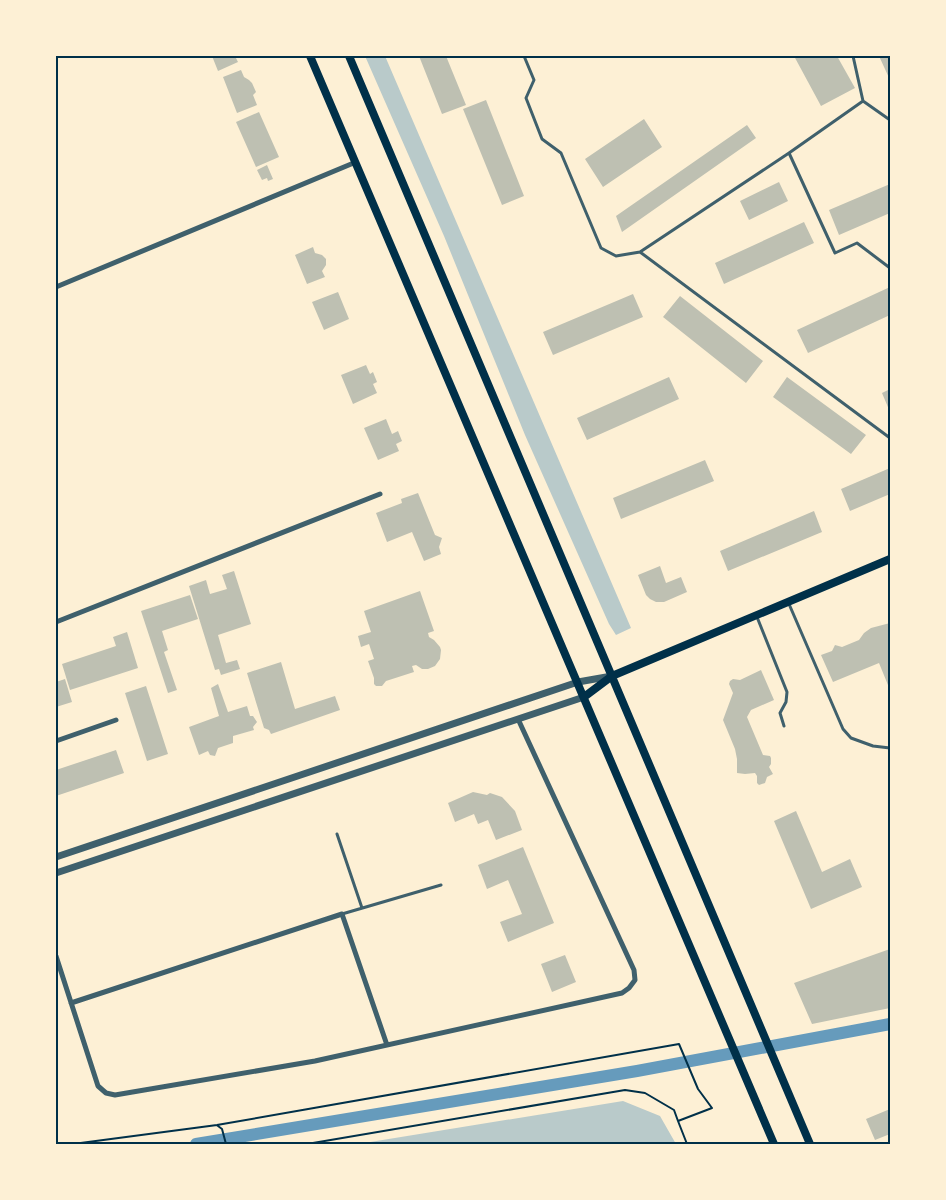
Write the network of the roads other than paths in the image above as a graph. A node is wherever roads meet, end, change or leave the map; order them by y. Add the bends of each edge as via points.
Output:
1 (310, 56) edge
2 (349, 56) edge
3 (524, 56) edge
4 (853, 56) edge
5 (863, 101) junction
6 (891, 120) edge
7 (789, 153) junction
8 (356, 162) junction
9 (640, 252) junction
10 (891, 268) edge
11 (56, 287) edge
12 (891, 438) edge
13 (380, 494) dead end
14 (891, 559) edge
15 (789, 602) junction
16 (757, 616) junction
17 (56, 622) edge
18 (612, 676) junction
19 (578, 682) junction
20 (584, 697) junction
21 (518, 719) junction
22 (116, 720) dead end
23 (784, 726) dead end
24 (56, 741) edge
25 (891, 748) edge
26 (337, 834) dead end
27 (56, 857) edge
28 (56, 873) edge
29 (441, 885) dead end
30 (362, 908) junction
31 (342, 914) junction
32 (56, 956) edge
33 (71, 1003) junction
34 (387, 1045) junction
35 (774, 1144) edge
36 (810, 1144) edge

1 - 8 main road
2 - 18 main road
3 - 9 lane via 534,80 526,98 542,139 561,153 602,248 616,256
4 - 5 lane
5 - 6 lane
5 - 7 lane
7 - 9 lane
7 - 10 lane via 835,253 857,243
8 - 11 street
8 - 19 main road
9 - 12 lane
13 - 17 street
14 - 15 main road
15 - 16 main road
15 - 25 lane via 843,729 851,738
16 - 18 main road
16 - 23 lane via 787,692 780,713
18 - 19 street
18 - 20 main road
18 - 36 main road
19 - 20 main road
19 - 27 street
20 - 21 street
20 - 35 main road
21 - 28 street
21 - 34 street via 634,970 635,980 622,993
22 - 24 street
26 - 30 lane
29 - 30 lane
30 - 31 lane
31 - 33 street
31 - 34 street
32 - 33 street
33 - 34 street via 98,1086 115,1095

